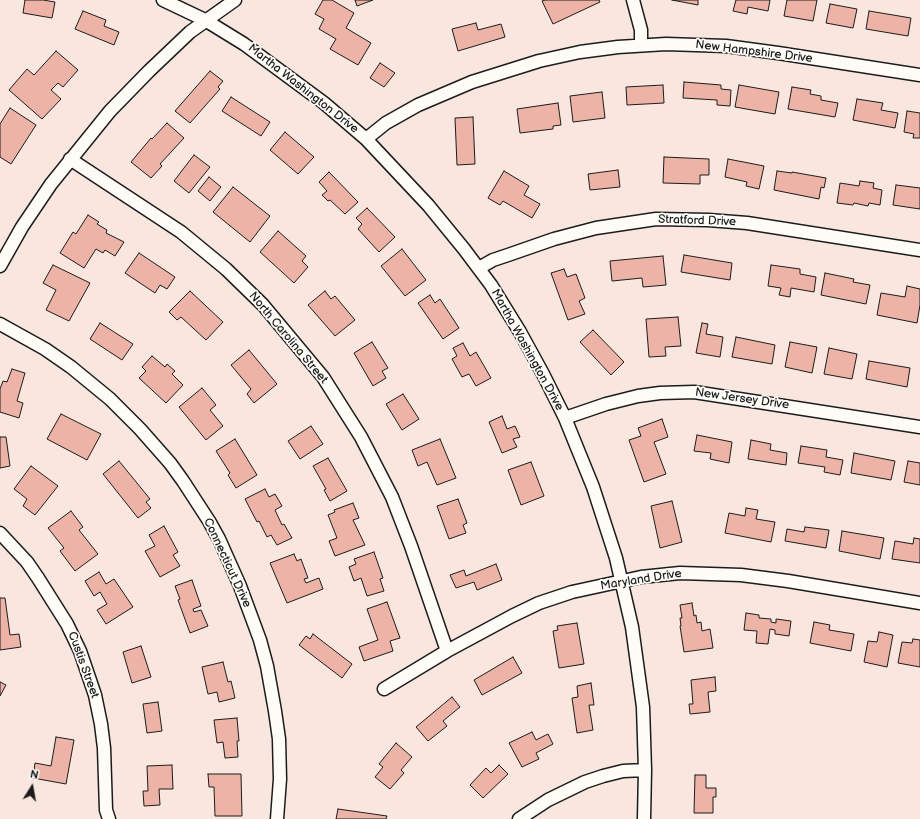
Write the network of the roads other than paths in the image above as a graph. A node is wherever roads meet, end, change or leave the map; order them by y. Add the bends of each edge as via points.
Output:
1 (163, 0) edge
2 (235, 0) edge
3 (633, 0) edge
4 (205, 20) junction
5 (641, 45) junction
6 (920, 75) edge
7 (366, 139) junction
8 (70, 159) junction
9 (920, 250) edge
10 (0, 266) edge
11 (479, 268) junction
12 (0, 324) edge
13 (565, 418) junction
14 (920, 427) edge
15 (0, 534) edge
16 (621, 581) junction
17 (920, 603) edge
18 (447, 651) junction
19 (384, 689) dead end
20 (645, 770) junction
21 (109, 819) edge
22 (277, 819) edge
23 (519, 819) edge
24 (644, 819) edge

1 - 4 street, Martha Washington Drive
2 - 4 street
3 - 5 street via 641,30
4 - 7 street, Martha Washington Drive via 291,77
4 - 8 street via 126,94
5 - 6 street, New Hampshire Drive via 726,46
5 - 7 street, New Hampshire Drive via 597,49 539,61 472,82 418,105 386,123
7 - 11 street, Martha Washington Drive via 428,205
8 - 10 street via 31,212
8 - 18 street, North Carolina Street via 181,232 226,269 262,305 323,377 361,437 392,497
9 - 11 street, Stratford Drive via 747,223 656,219 596,228 561,237
11 - 13 street, Martha Washington Drive via 520,332
12 - 22 street, Connecticut Drive via 45,349 110,399 170,463 212,527 250,610 271,684 278,725 280,763
13 - 14 street, New Jersey Drive via 638,396 694,392
13 - 16 street, Martha Washington Drive via 605,524
15 - 21 street, Custis Street via 28,562 64,618 80,651 95,695 101,724 106,810
16 - 17 street, Maryland Drive via 660,574 723,574 781,580
16 - 18 street, Maryland Drive via 572,592 539,603
16 - 20 street, Martha Washington Drive via 638,664 643,707
18 - 19 street, Maryland Drive
20 - 23 street via 603,776 585,782 548,800
20 - 24 street, Martha Washington Drive

